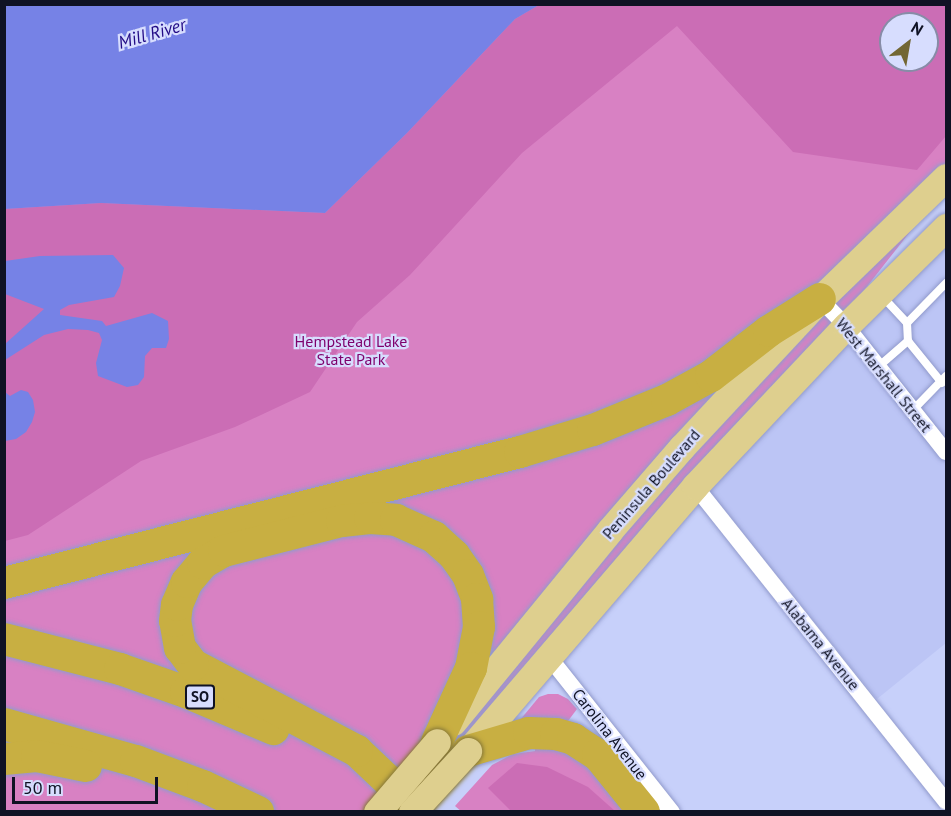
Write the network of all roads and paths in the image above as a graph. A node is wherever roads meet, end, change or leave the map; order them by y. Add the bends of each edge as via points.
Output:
1 (946, 177) edge
2 (941, 235) edge
3 (946, 283) edge
4 (879, 293) junction
5 (820, 299) junction
6 (907, 323) junction
7 (846, 326) junction
8 (908, 341) junction
9 (878, 367) junction
10 (944, 380) edge
11 (913, 410) junction
12 (946, 452) edge
13 (695, 486) junction
14 (4, 583) edge
15 (4, 639) edge
16 (549, 657) junction
17 (4, 724) edge
18 (437, 742) junction
19 (468, 751) junction
20 (4, 759) edge
21 (946, 801) edge
22 (249, 812) edge
23 (258, 812) edge
24 (377, 812) edge
25 (413, 812) edge
26 (421, 812) edge
27 (644, 812) edge
28 (672, 812) edge

1 - 5 main road, Peninsula Boulevard
2 - 4 main road
3 - 6 lane
4 - 6 lane
4 - 7 main road
5 - 7 street, West Marshall Street
5 - 14 highway via 769,331 711,376 666,400 593,430
5 - 18 main road, Peninsula Boulevard via 634,501
6 - 8 lane
7 - 9 street, West Marshall Street
7 - 13 main road
8 - 9 lane
8 - 10 lane
9 - 11 street, West Marshall Street
10 - 11 lane
11 - 12 street, West Marshall Street
13 - 16 main road
13 - 21 street, Alabama Avenue
15 - 25 highway, SO via 120,669 251,719 324,755
16 - 19 main road
16 - 28 street, Carolina Avenue
17 - 23 highway via 136,761
18 - 24 main road, Peninsula Boulevard, bridge
18 - 26 highway via 471,668 479,627 477,599 468,575 434,537 396,520 342,521 224,551 203,563 187,582 175,621 180,648 193,665 357,751
19 - 25 main road, bridge
19 - 27 highway via 529,733 573,739 598,755
20 - 22 highway via 60,759 167,794

